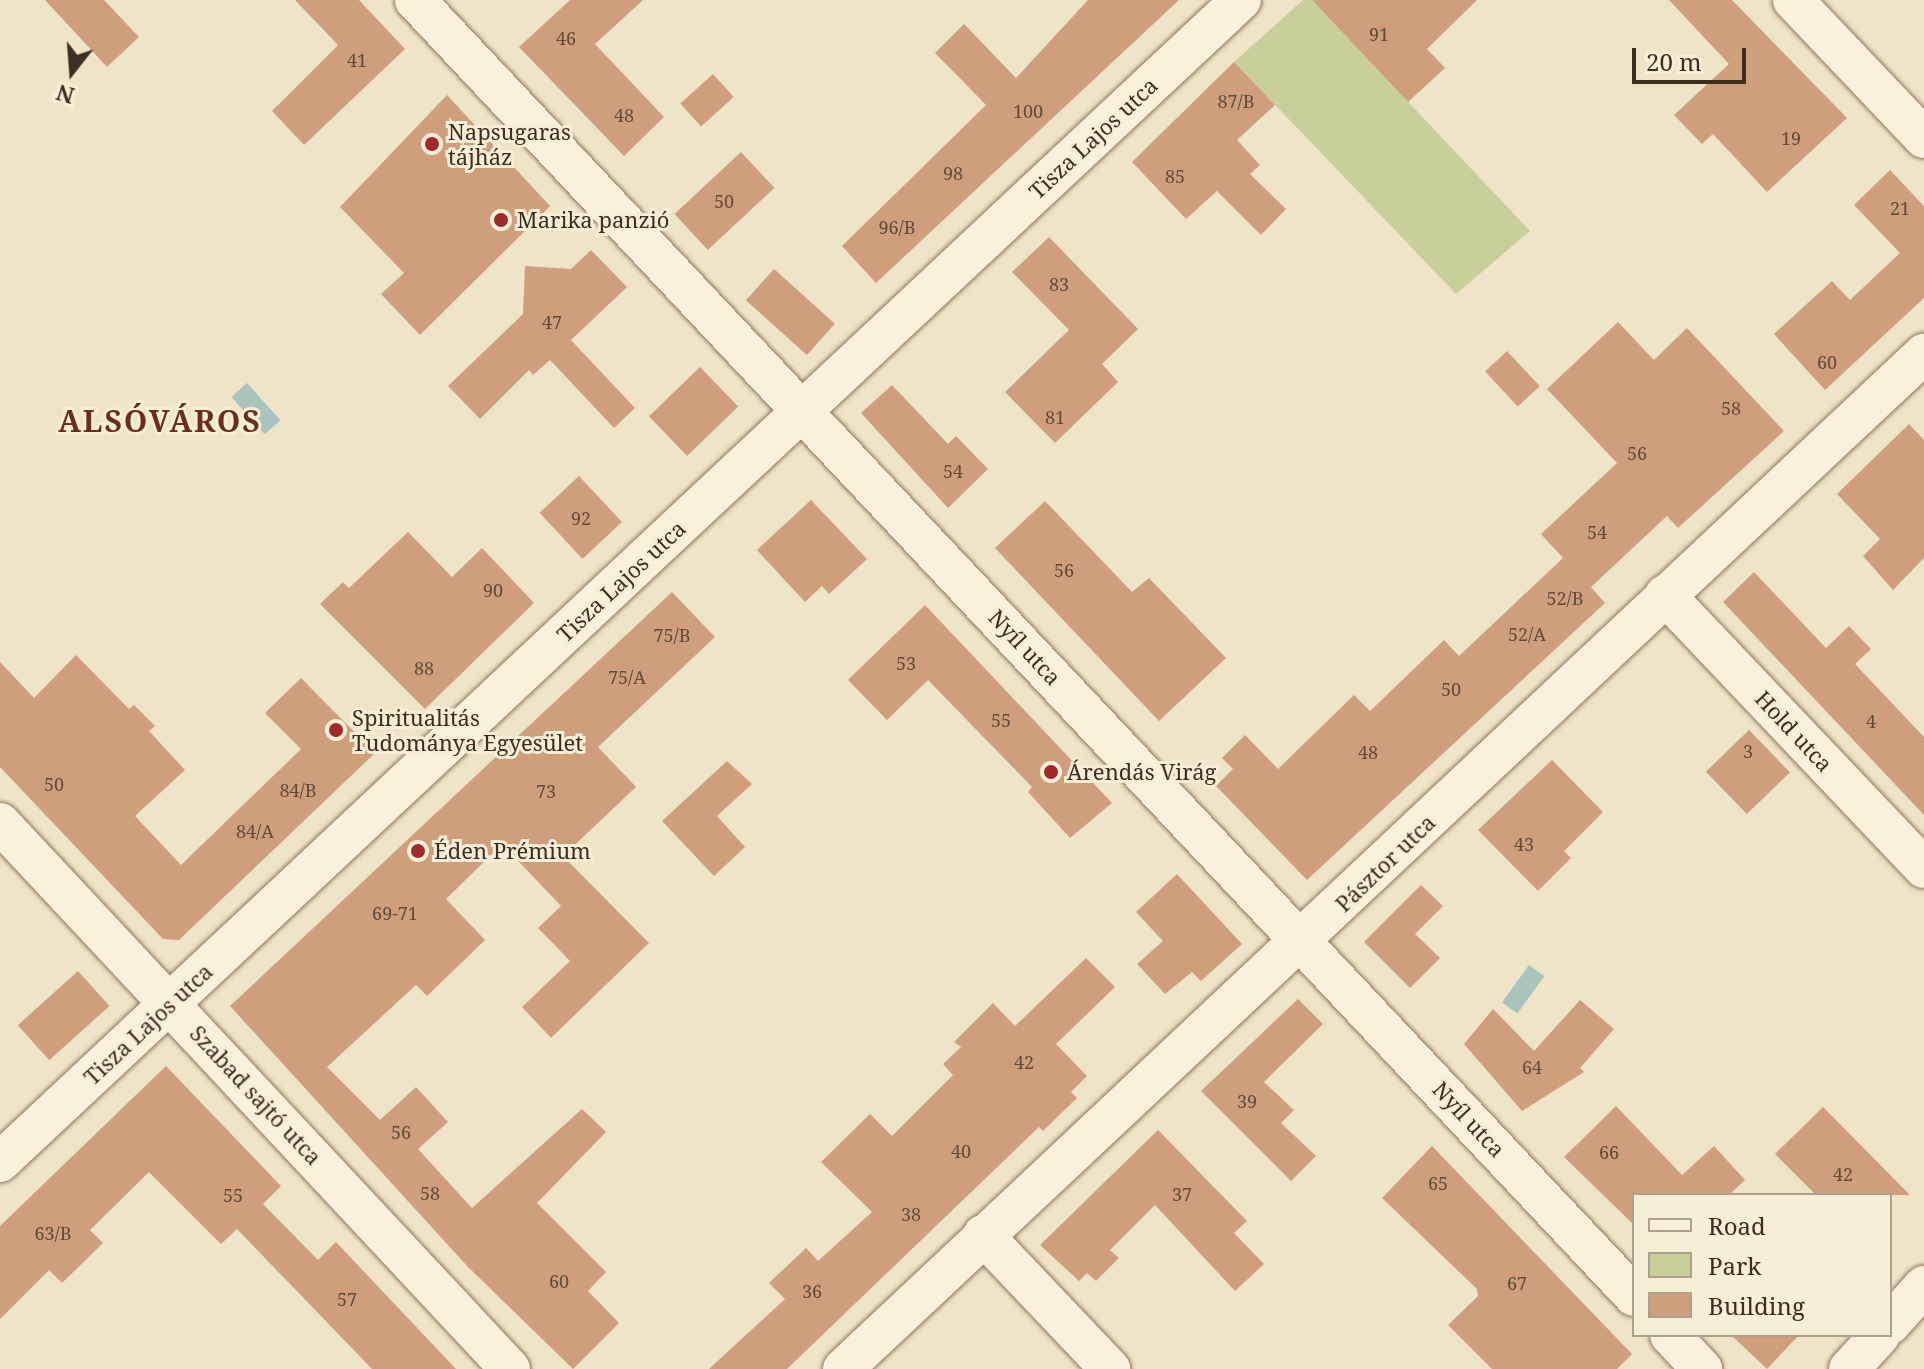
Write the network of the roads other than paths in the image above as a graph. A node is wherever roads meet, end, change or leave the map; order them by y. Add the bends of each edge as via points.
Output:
1 (415, 0) edge
2 (1241, 0) edge
3 (1793, 0) edge
4 (1924, 138) edge
5 (1924, 354) edge
6 (802, 411) junction
7 (1665, 595) junction
8 (0, 823) edge
9 (1924, 868) edge
10 (1303, 941) junction
11 (171, 1003) junction
12 (0, 1162) edge
13 (983, 1235) junction
14 (1924, 1286) edge
15 (1632, 1294) edge
16 (1892, 1322) edge
17 (1672, 1337) edge
18 (1878, 1337) edge
19 (510, 1369) edge
20 (843, 1369) edge
21 (1110, 1369) edge
22 (1702, 1369) edge
23 (1849, 1369) edge

1 - 6 street, Nyíl utca
2 - 6 street, Tisza Lajos utca
3 - 4 street
5 - 7 street, Pásztor utca
6 - 10 street, Nyíl utca
6 - 11 street, Tisza Lajos utca
7 - 9 street, Hold utca
7 - 10 street, Pásztor utca
8 - 11 street, Szabad sajtó utca
10 - 13 street, Pásztor utca
10 - 15 street, Nyíl utca
11 - 12 street, Tisza Lajos utca
11 - 19 street, Szabad sajtó utca
13 - 20 street, Pásztor utca
13 - 21 street
14 - 16 street
17 - 22 street
18 - 23 street

